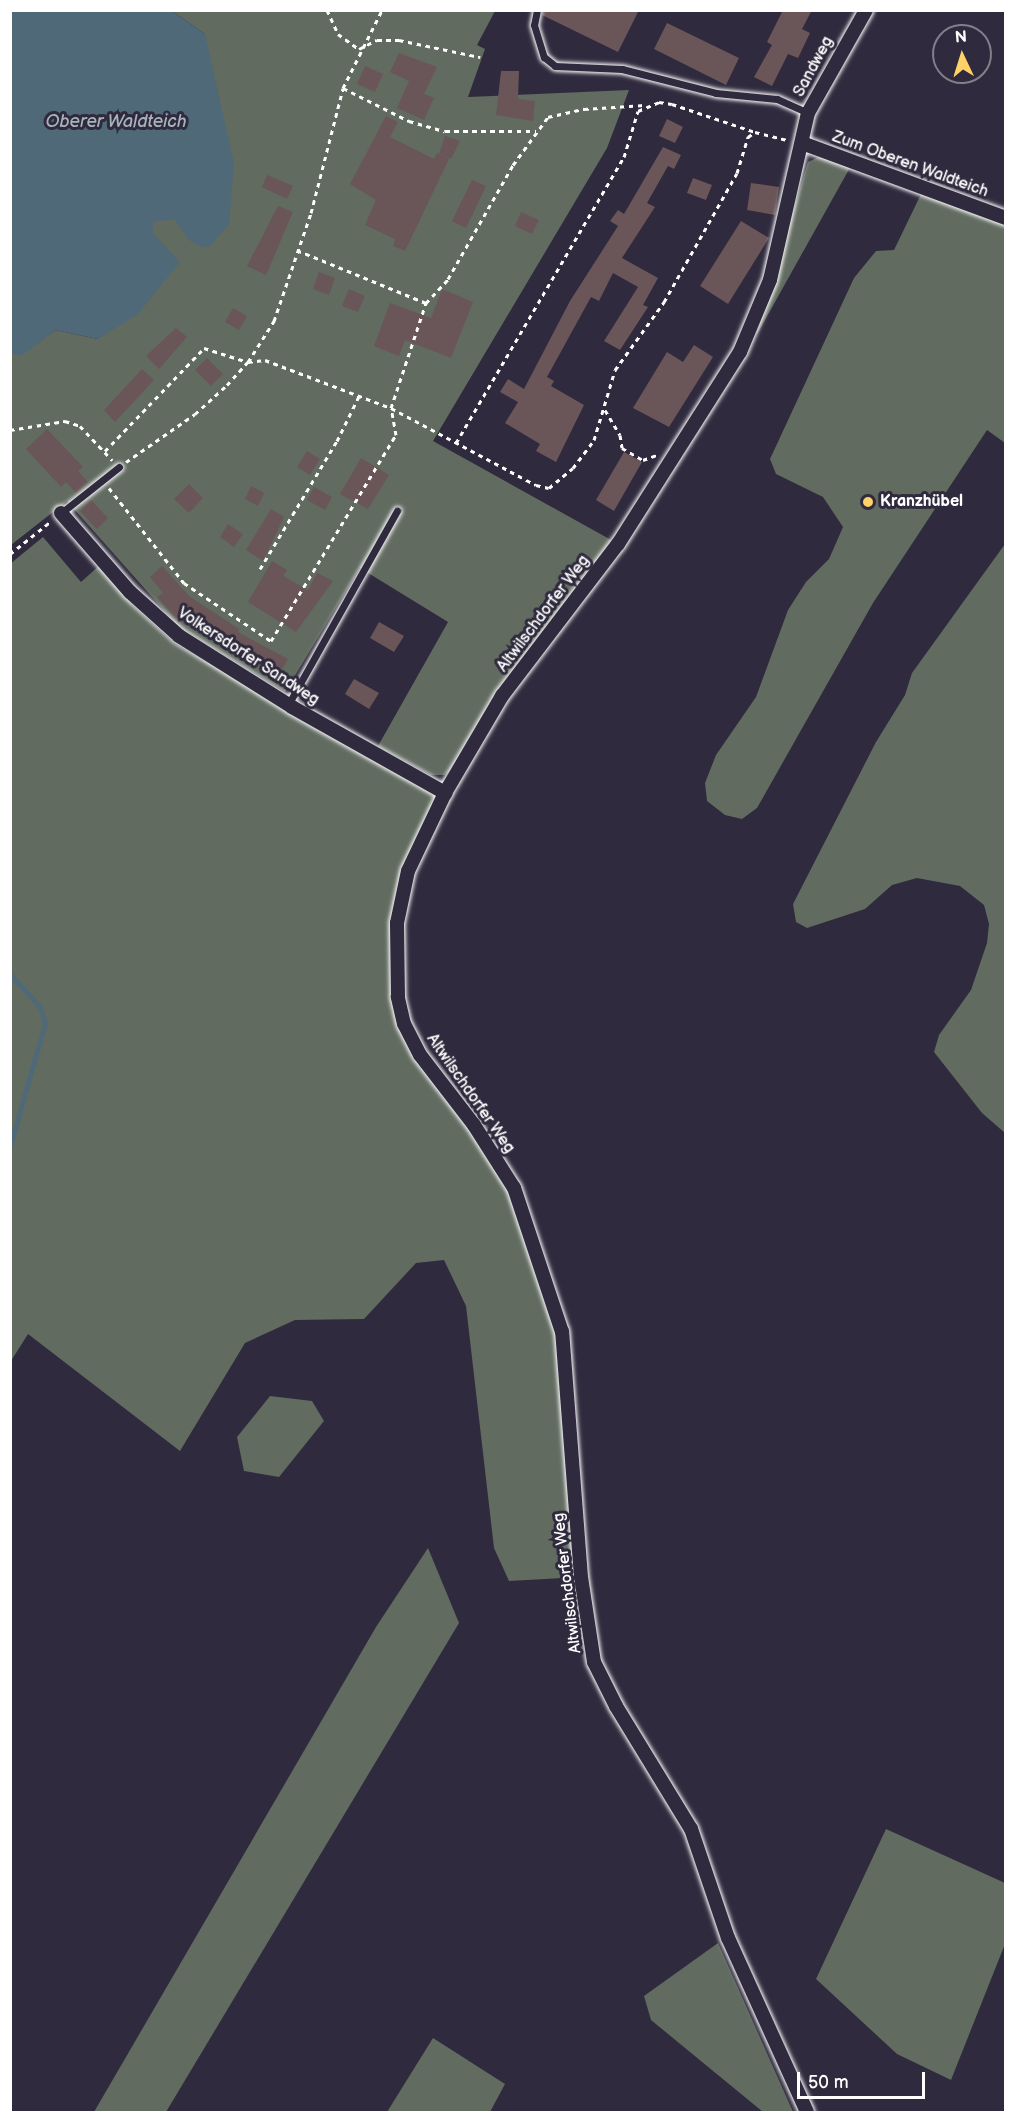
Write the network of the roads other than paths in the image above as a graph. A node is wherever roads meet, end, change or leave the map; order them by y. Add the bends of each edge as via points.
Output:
1 (537, 10) edge
2 (866, 10) edge
3 (808, 113) junction
4 (802, 143) junction
5 (1005, 218) edge
6 (119, 467) road end
7 (398, 511) dead end
8 (61, 513) joint
9 (288, 705) junction
10 (446, 793) junction
11 (807, 2112) edge

1 - 3 lane via 537,36 544,57 555,66 622,69 717,93 777,99
2 - 3 street, Sandweg
3 - 4 street, Sandweg
4 - 5 street, Zum Oberen Waldteich
4 - 10 street, Altwilschdorfer Weg via 770,280 740,352 618,544 502,696
6 - 8 lane
7 - 9 lane
8 - 9 street, Volkersdorfer Sandweg via 130,592 178,636
9 - 10 street, Volkersdorfer Sandweg
10 - 11 street, Altwilschdorfer Weg via 408,871 397,923 398,997 404,1024 420,1055 474,1125 517,1197 561,1332 581,1577 594,1662 616,1706 691,1829 728,1938

